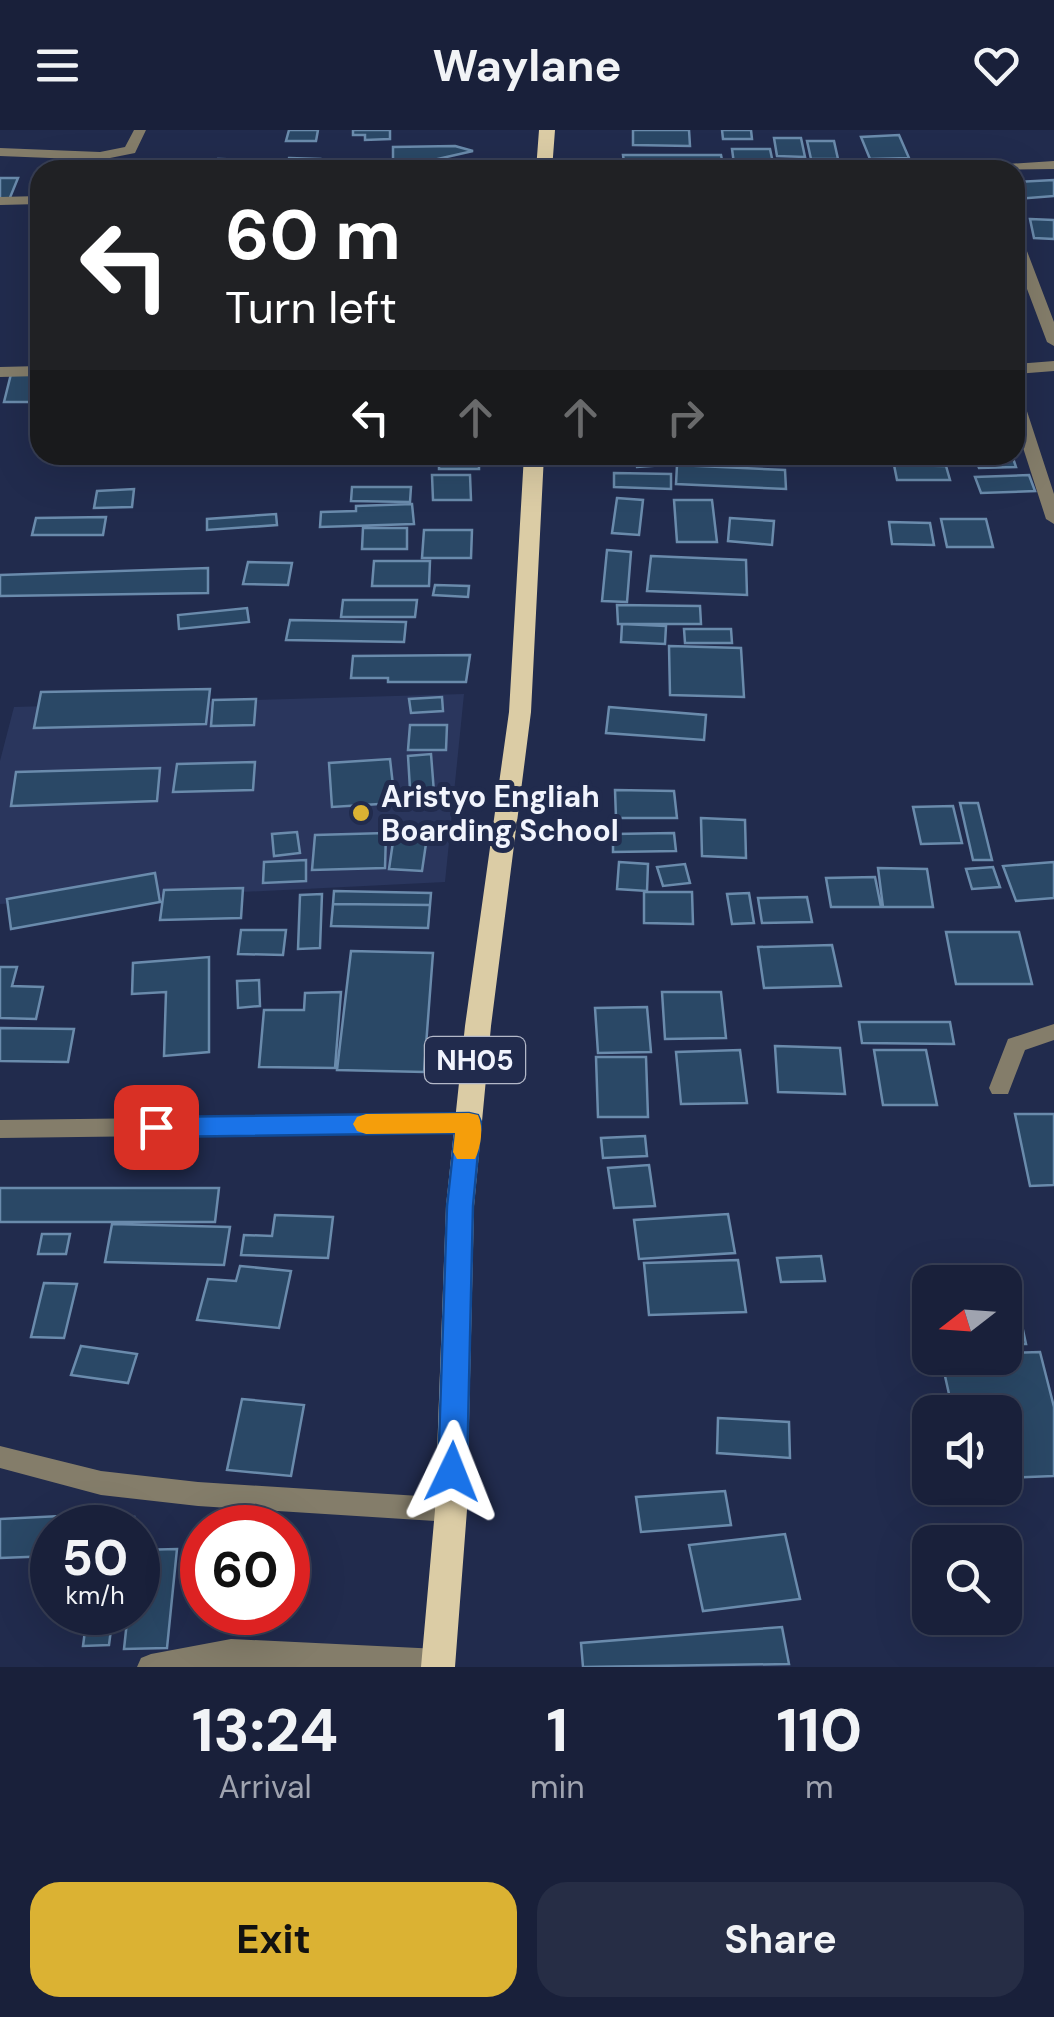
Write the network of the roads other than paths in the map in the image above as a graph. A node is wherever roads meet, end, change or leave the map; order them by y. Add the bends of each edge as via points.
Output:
1 (140, 130) edge
2 (547, 130) edge
3 (0, 152) edge
4 (545, 160) edge
5 (1054, 165) edge
6 (1025, 167) edge
7 (30, 200) edge
8 (0, 201) edge
9 (1025, 265) edge
10 (1054, 342) edge
11 (1054, 366) edge
12 (1025, 368) edge
13 (30, 371) edge
14 (0, 372) edge
15 (1025, 430) edge
16 (533, 465) edge
17 (1054, 519) edge
18 (1054, 1032) edge
19 (1000, 1088) dead end
20 (469, 1122) junction
21 (0, 1129) edge
22 (0, 1457) edge
23 (452, 1510) junction
24 (439, 1664) edge
25 (150, 1667) edge

1 - 3 street via 130,150 100,156
2 - 4 main road
5 - 6 street
7 - 8 street
9 - 10 street
11 - 12 street
13 - 14 street
15 - 17 street
16 - 20 main road, NH05 via 520,712
18 - 19 street via 1016,1045
20 - 21 street
20 - 23 main road, NH05 via 460,1206
22 - 23 street via 101,1483
23 - 24 main road, NH05
24 - 25 street via 230,1652

